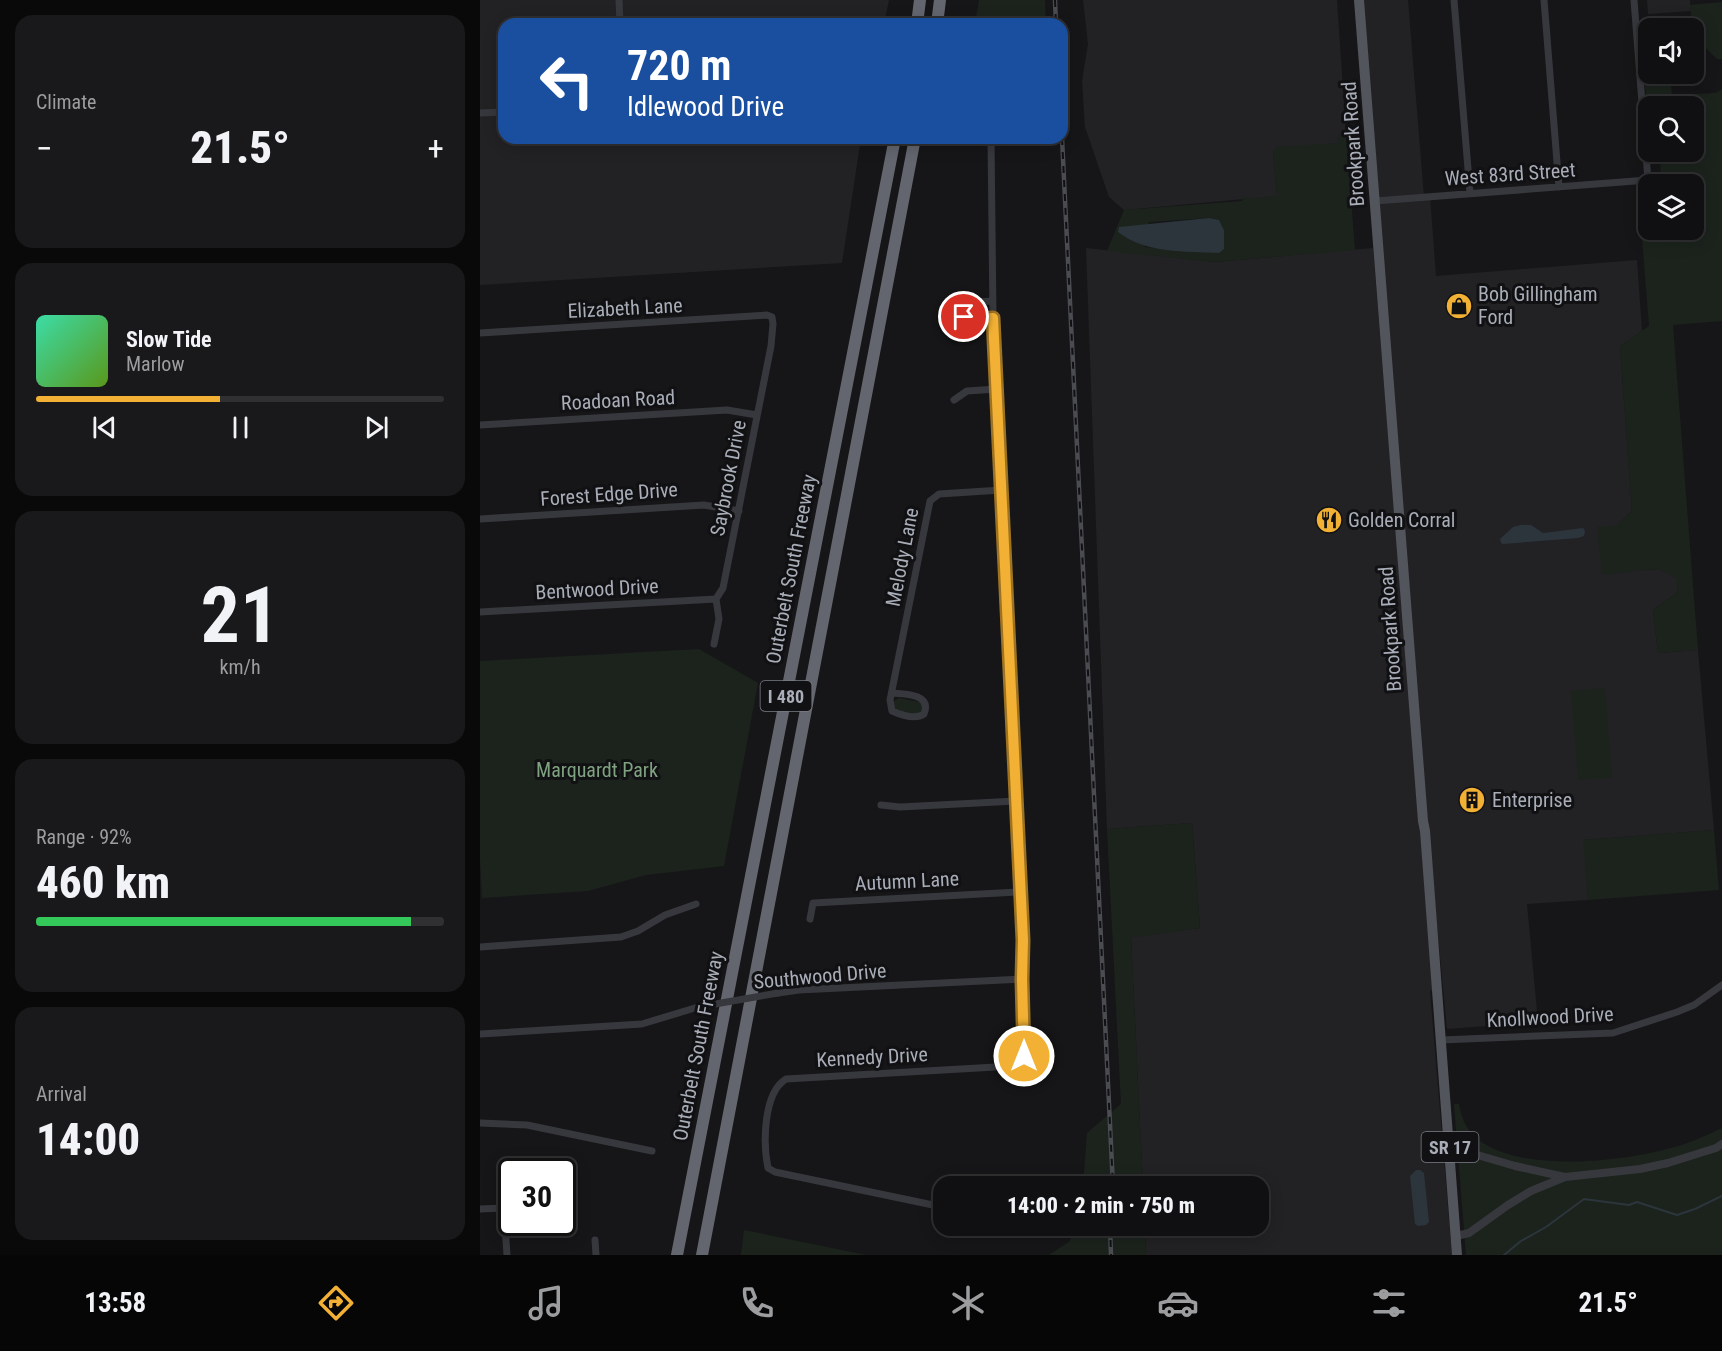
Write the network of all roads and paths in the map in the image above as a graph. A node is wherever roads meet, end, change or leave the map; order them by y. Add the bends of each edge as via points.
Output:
1 (619, 0) edge
2 (940, 0) edge
3 (949, 0) edge
4 (1359, 0) edge
5 (1454, 0) edge
6 (1544, 0) edge
7 (1634, 0) edge
8 (620, 18) edge
9 (937, 18) edge
10 (939, 18) edge
11 (498, 112) edge
12 (480, 113) edge
13 (894, 144) edge
14 (914, 144) edge
15 (991, 144) edge
16 (1559, 187) junction
17 (1470, 193) junction
18 (1375, 201) junction
19 (992, 301) junction
20 (772, 317) joint
21 (993, 318) junction
22 (480, 333) edge
23 (997, 389) junction
24 (954, 400) dead end
25 (758, 415) junction
26 (480, 425) edge
27 (1002, 490) junction
28 (739, 512) junction
29 (480, 519) edge
30 (716, 599) junction
31 (480, 612) edge
32 (714, 644) dead end
33 (892, 693) junction
34 (1016, 801) junction
35 (881, 805) dead end
36 (1020, 892) junction
37 (696, 904) dead end
38 (810, 919) dead end
39 (480, 946) edge
40 (1022, 979) junction
41 (1722, 985) edge
42 (480, 1034) edge
43 (1441, 1040) junction
44 (480, 1123) edge
45 (1722, 1144) edge
46 (1450, 1147) junction
47 (652, 1151) dead end
48 (1565, 1177) junction
49 (933, 1205) edge
50 (498, 1208) edge
51 (480, 1209) edge
52 (506, 1236) edge
53 (1456, 1236) junction
54 (595, 1240) dead end
55 (507, 1255) edge
56 (596, 1255) edge
57 (677, 1255) edge
58 (702, 1255) edge
59 (1457, 1255) edge

1 - 8 street
2 - 9 highway
3 - 10 highway
4 - 18 main road, Brookpark Road / SR 17
5 - 17 street
6 - 16 street
7 - 16 street, West 83rd Street via 1648,180
11 - 12 street
13 - 57 highway, Outerbelt South Freeway / I 480
14 - 58 highway, I 480
15 - 19 street
16 - 17 street, West 83rd Street
17 - 18 street, West 83rd Street
18 - 43 main road, Brookpark Road / SR 17
19 - 21 street
19 - 21 street via 966,303 961,311 966,319
20 - 22 street, Elizabeth Lane
20 - 25 street, Saybrook Drive via 771,346
21 - 23 street
23 - 24 street via 967,391
23 - 27 street
25 - 26 street, Roadoan Road via 727,410
25 - 28 street, Saybrook Drive
27 - 33 street, Melody Lane via 939,494 930,501
27 - 34 street
28 - 29 street, Forest Edge Drive via 704,505
28 - 30 street, Saybrook Drive via 723,588
30 - 31 street, Bentwood Drive
30 - 32 street, Saybrook Drive via 719,619
33 - 33 street via 892,711 915,717 924,714 925,702 921,698
34 - 35 street
34 - 36 street
36 - 38 street, Autumn Lane via 813,903
36 - 40 street
37 - 39 street via 621,937
40 - 42 street, Southwood Drive, bridge via 799,990 698,1007 642,1024
40 - 49 street, Kennedy Drive via 1025,1050 1020,1063 786,1079 779,1083 774,1095 765,1134 768,1168
41 - 43 street, Knollwood Drive via 1686,1008 1613,1033
43 - 46 main road, Brookpark Road / SR 17
44 - 47 street via 527,1125
45 - 48 street via 1668,1163
46 - 48 street
46 - 53 main road, Brookpark Road / SR 17
48 - 53 street via 1531,1191 1468,1233
50 - 51 street
52 - 55 street
53 - 59 main road, Brookpark Road / SR 17
54 - 56 street

